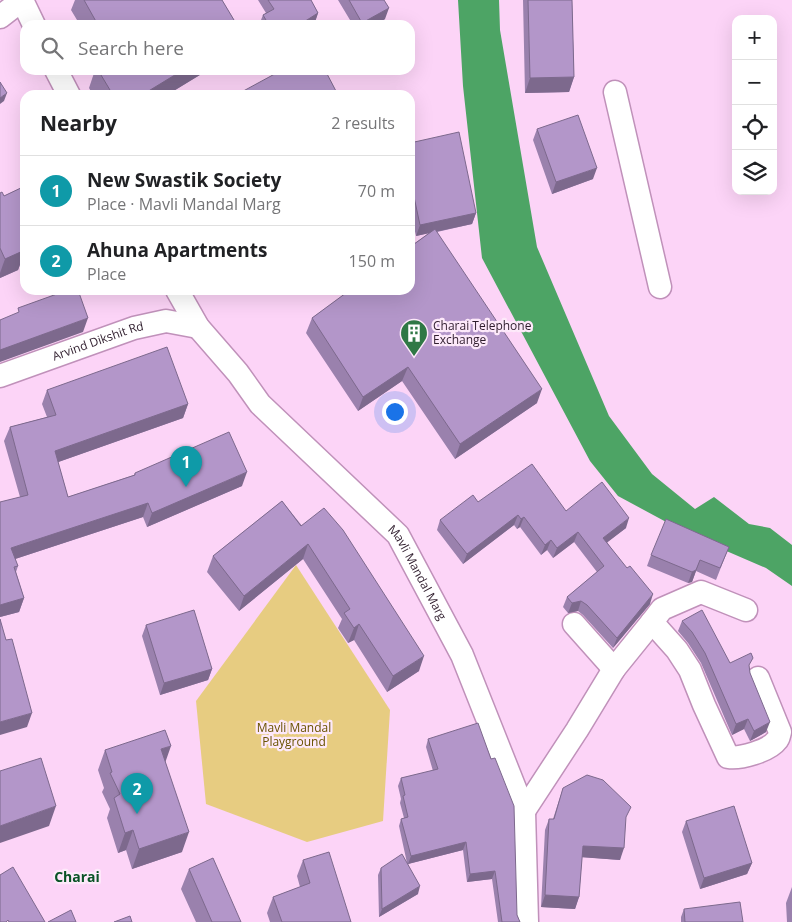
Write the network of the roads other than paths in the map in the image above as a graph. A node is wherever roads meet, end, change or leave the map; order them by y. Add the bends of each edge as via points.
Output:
1 (22, 0) edge
2 (0, 17) edge
3 (32, 20) edge
4 (59, 75) edge
5 (66, 90) edge
6 (615, 92) dead end
7 (660, 287) dead end
8 (180, 295) edge
9 (198, 327) junction
10 (0, 376) edge
11 (746, 610) dead end
12 (652, 622) junction
13 (574, 624) dead end
14 (614, 669) junction
15 (758, 678) dead end
16 (524, 811) junction
17 (527, 922) edge

1 - 2 street
1 - 3 street
4 - 5 street
6 - 7 street
8 - 9 street, Mavli Mandal Marg
9 - 10 street, Arvind Dikshit Rd via 166,321 134,328
9 - 16 street, Mavli Mandal Marg via 260,404 398,534 462,655
11 - 12 street via 701,592 662,609
12 - 14 street
12 - 15 street via 690,670 728,757 758,752 777,741 780,732
13 - 14 street
14 - 16 street
16 - 17 street, Mavli Mandal Marg

